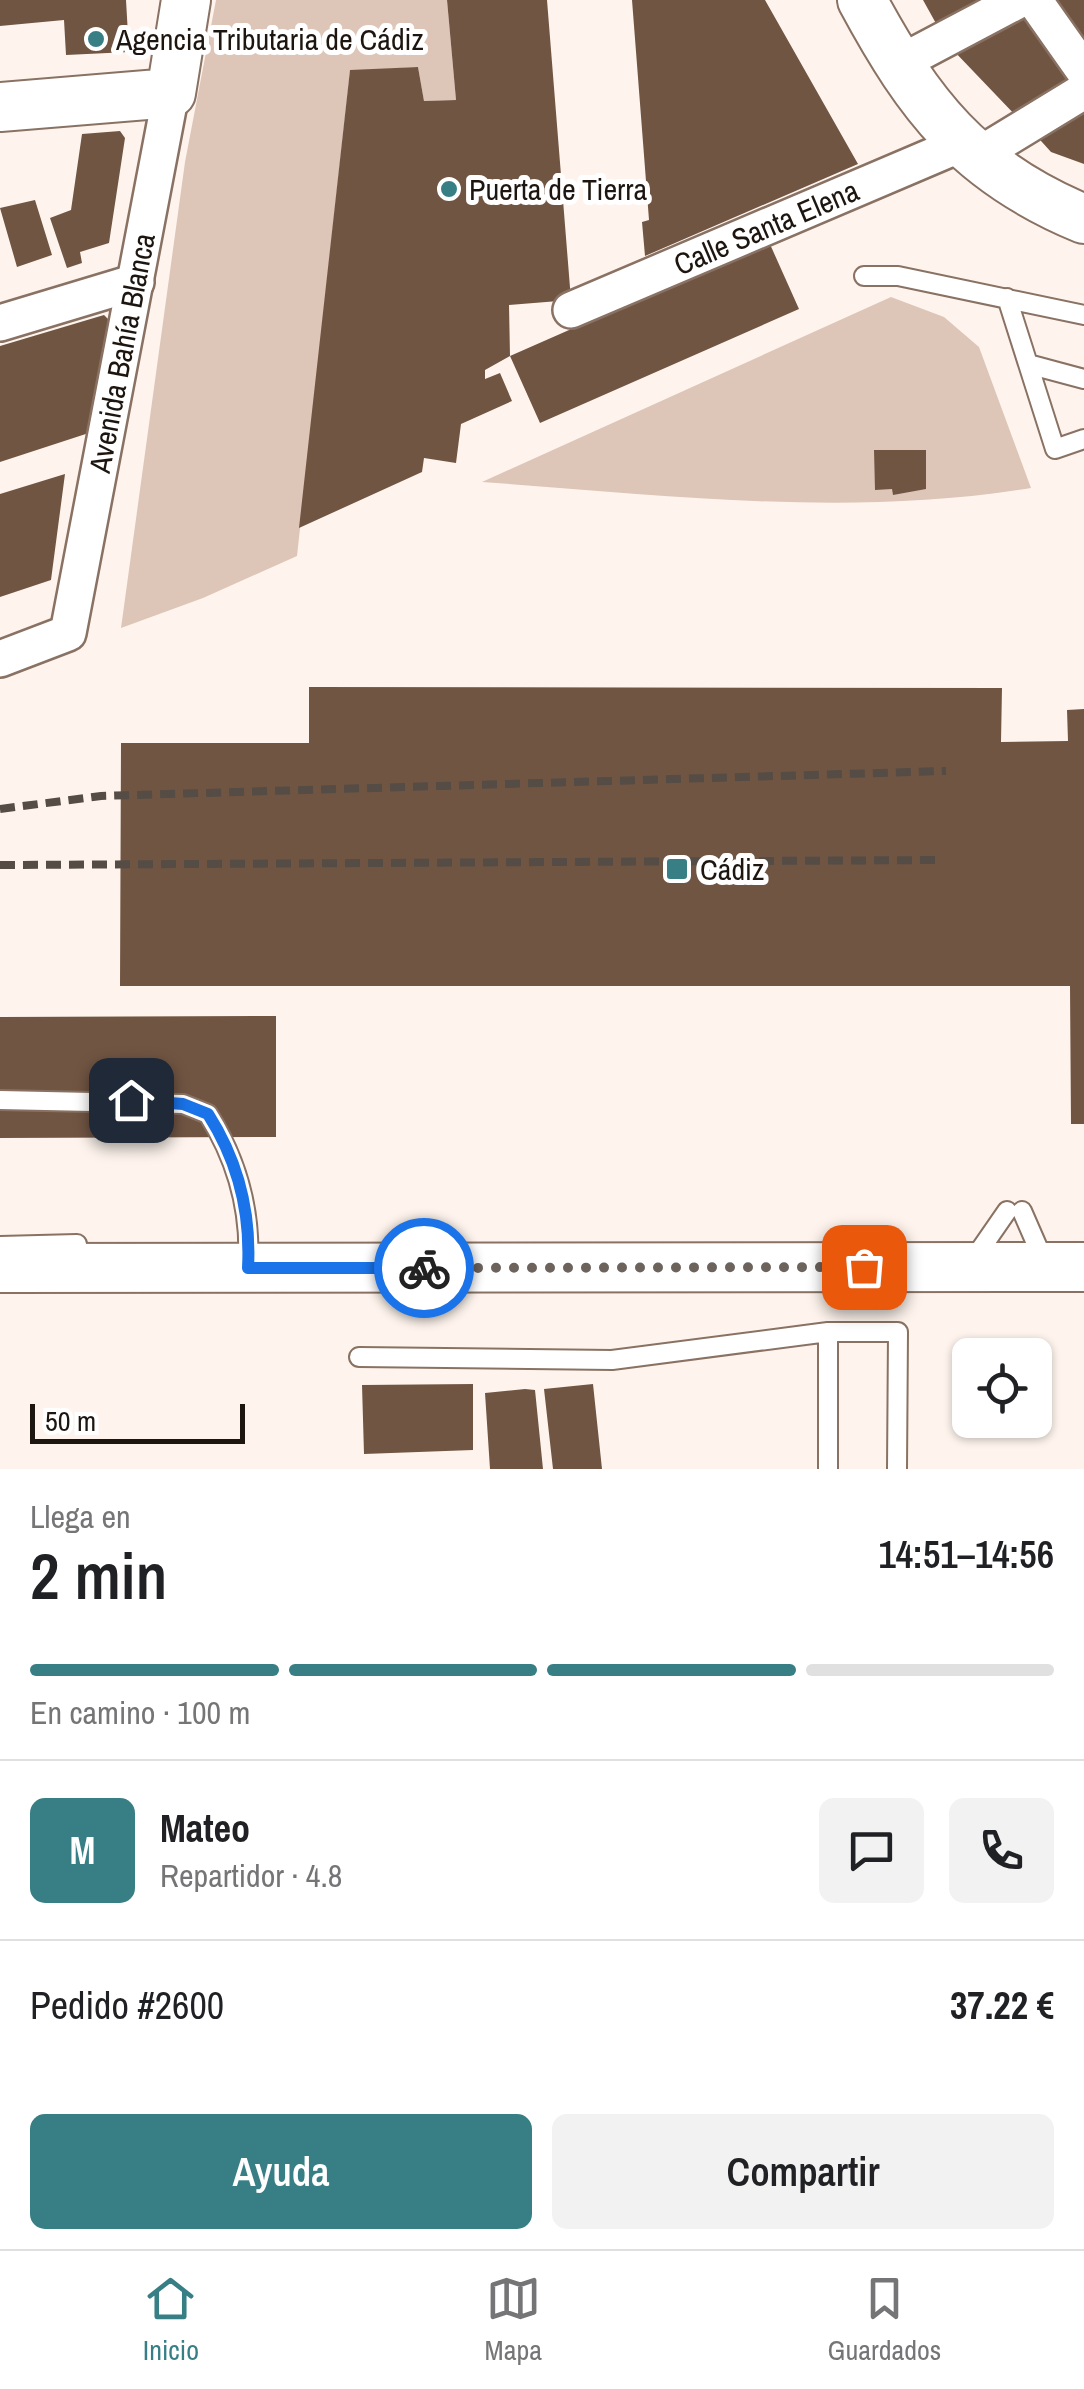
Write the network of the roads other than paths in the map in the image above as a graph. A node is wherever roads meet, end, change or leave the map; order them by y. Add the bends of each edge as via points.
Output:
1 (186, 0) edge
2 (862, 0) edge
3 (1012, 2) edge
4 (898, 64) junction
5 (1084, 71) edge
6 (1084, 91) edge
7 (170, 93) junction
8 (0, 107) edge
9 (968, 151) junction
10 (1084, 220) edge
11 (864, 276) dead end
12 (136, 282) junction
13 (1006, 298) junction
14 (571, 310) dead end
15 (1084, 314) edge
16 (0, 323) edge
17 (1028, 364) junction
18 (1084, 379) edge
19 (1084, 439) edge
20 (0, 659) edge
21 (0, 1100) edge
22 (99, 1244) dead end
23 (0, 1246) edge
24 (218, 1262) junction
25 (980, 1266) junction
26 (1037, 1266) junction
27 (1084, 1267) edge
28 (0, 1268) edge
29 (828, 1332) junction
30 (359, 1357) dead end
31 (828, 1469) edge
32 (897, 1469) edge

1 - 7 main road, Avenida Bahía Blanca
2 - 4 main road
3 - 4 street
3 - 5 street
4 - 9 main road
6 - 9 street, Calle Santa Elena
7 - 8 main road
7 - 12 street, Avenida Bahía Blanca
9 - 10 main road
9 - 14 street, Calle Santa Elena
11 - 13 lane via 898,276
12 - 16 street
12 - 20 street, Avenida Bahía Blanca via 68,633
13 - 15 lane
13 - 17 lane
17 - 18 lane
17 - 19 lane via 1056,449
21 - 24 lane via 166,1103 208,1114 239,1178 247,1216
22 - 23 lane
24 - 25 main road
24 - 28 main road
25 - 26 main road
25 - 26 lane via 980,1250 1015,1211 1039,1250
26 - 27 main road
29 - 30 lane via 612,1360
29 - 31 lane
29 - 32 lane via 898,1332

